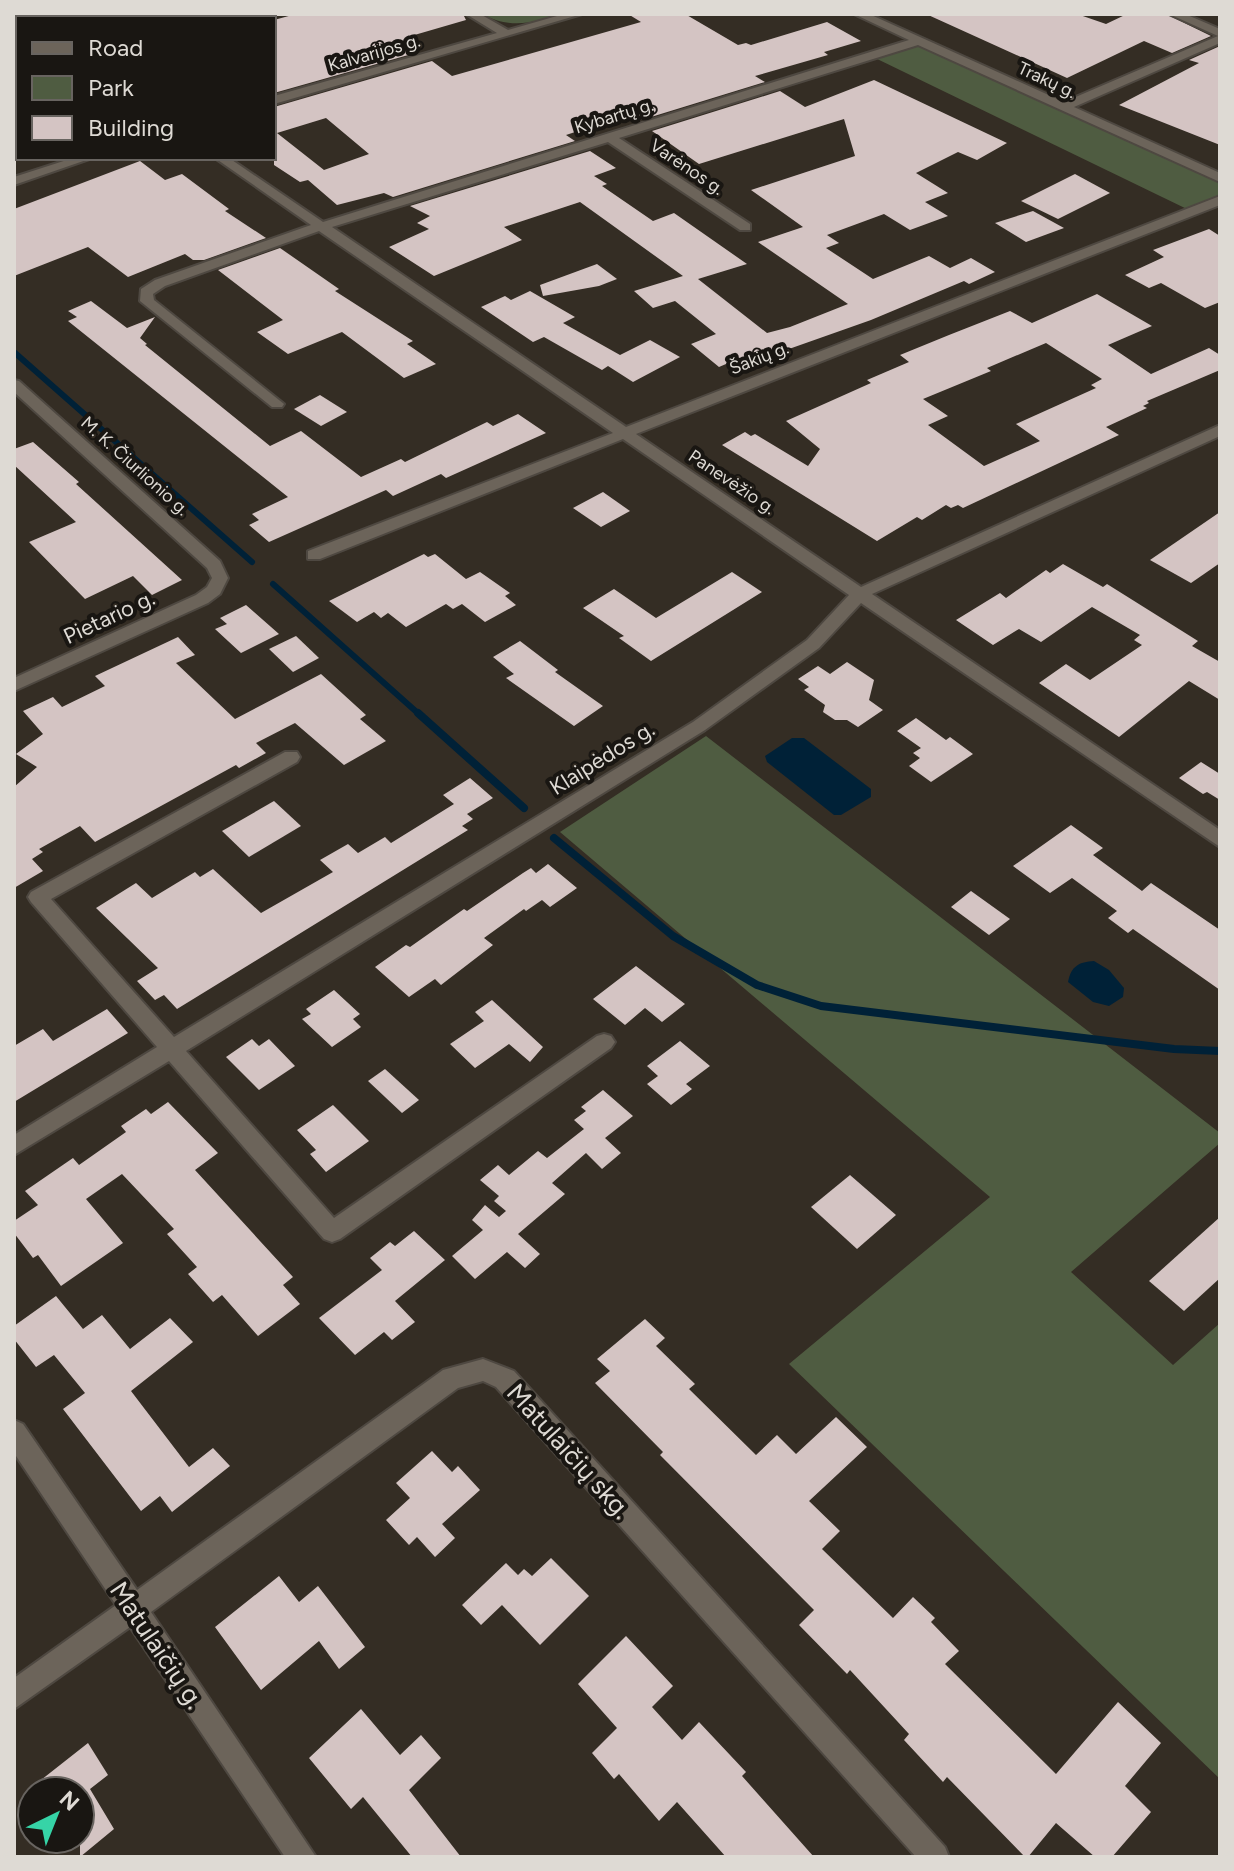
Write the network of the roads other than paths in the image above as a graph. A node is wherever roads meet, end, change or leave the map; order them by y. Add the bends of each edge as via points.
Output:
1 (472, 14) edge
2 (576, 14) edge
3 (860, 14) edge
4 (1175, 14) edge
5 (505, 33) junction
6 (1220, 33) edge
7 (1220, 39) edge
8 (919, 41) junction
9 (276, 99) edge
10 (1063, 107) junction
11 (609, 137) junction
12 (80, 160) edge
13 (224, 160) edge
14 (1220, 178) edge
15 (14, 181) edge
16 (1220, 200) edge
17 (319, 227) junction
18 (745, 227) dead end
19 (14, 384) edge
20 (277, 404) dead end
21 (1220, 430) edge
22 (622, 433) junction
23 (314, 555) dead end
24 (219, 584) joint
25 (861, 593) junction
26 (14, 685) edge
27 (291, 757) dead end
28 (1220, 840) edge
29 (604, 1042) dead end
30 (170, 1051) junction
31 (14, 1146) edge
32 (14, 1432) edge
33 (132, 1608) junction
34 (14, 1695) edge
35 (302, 1857) edge
36 (935, 1857) edge

1 - 5 street
2 - 5 street, Kalvarijos g.
3 - 8 street, Trakų g.
4 - 6 street
5 - 9 street, Kalvarijos g.
7 - 10 street
8 - 10 street, Trakų g.
8 - 11 street, Kybartų g.
10 - 14 street, Trakų g.
11 - 17 street, Kybartų g.
11 - 18 street, Varėnos g.
12 - 15 street
13 - 17 street, Panevėžio g.
16 - 22 street, Šakių g.
17 - 20 street, Kybartų g. via 146,292 147,301
17 - 22 street, Panevėžio g.
19 - 24 street, M. K. Čiurlionio g. via 214,565
21 - 25 street, Klaipėdos g.
22 - 23 street, Šakių g.
22 - 25 street, Panevėžio g.
24 - 26 street, Pietario g. via 202,599
25 - 28 street, Panevėžio g.
25 - 30 street, Klaipėdos g. via 813,644 699,726
27 - 30 street via 38,897
29 - 30 street via 332,1232
30 - 31 street, Klaipėdos g.
32 - 33 street, Matulaičių g.
33 - 34 street, Matulaičių skg.
33 - 35 street, Matulaičių g.
33 - 36 street, Matulaičių skg. via 452,1378 483,1370 505,1379

